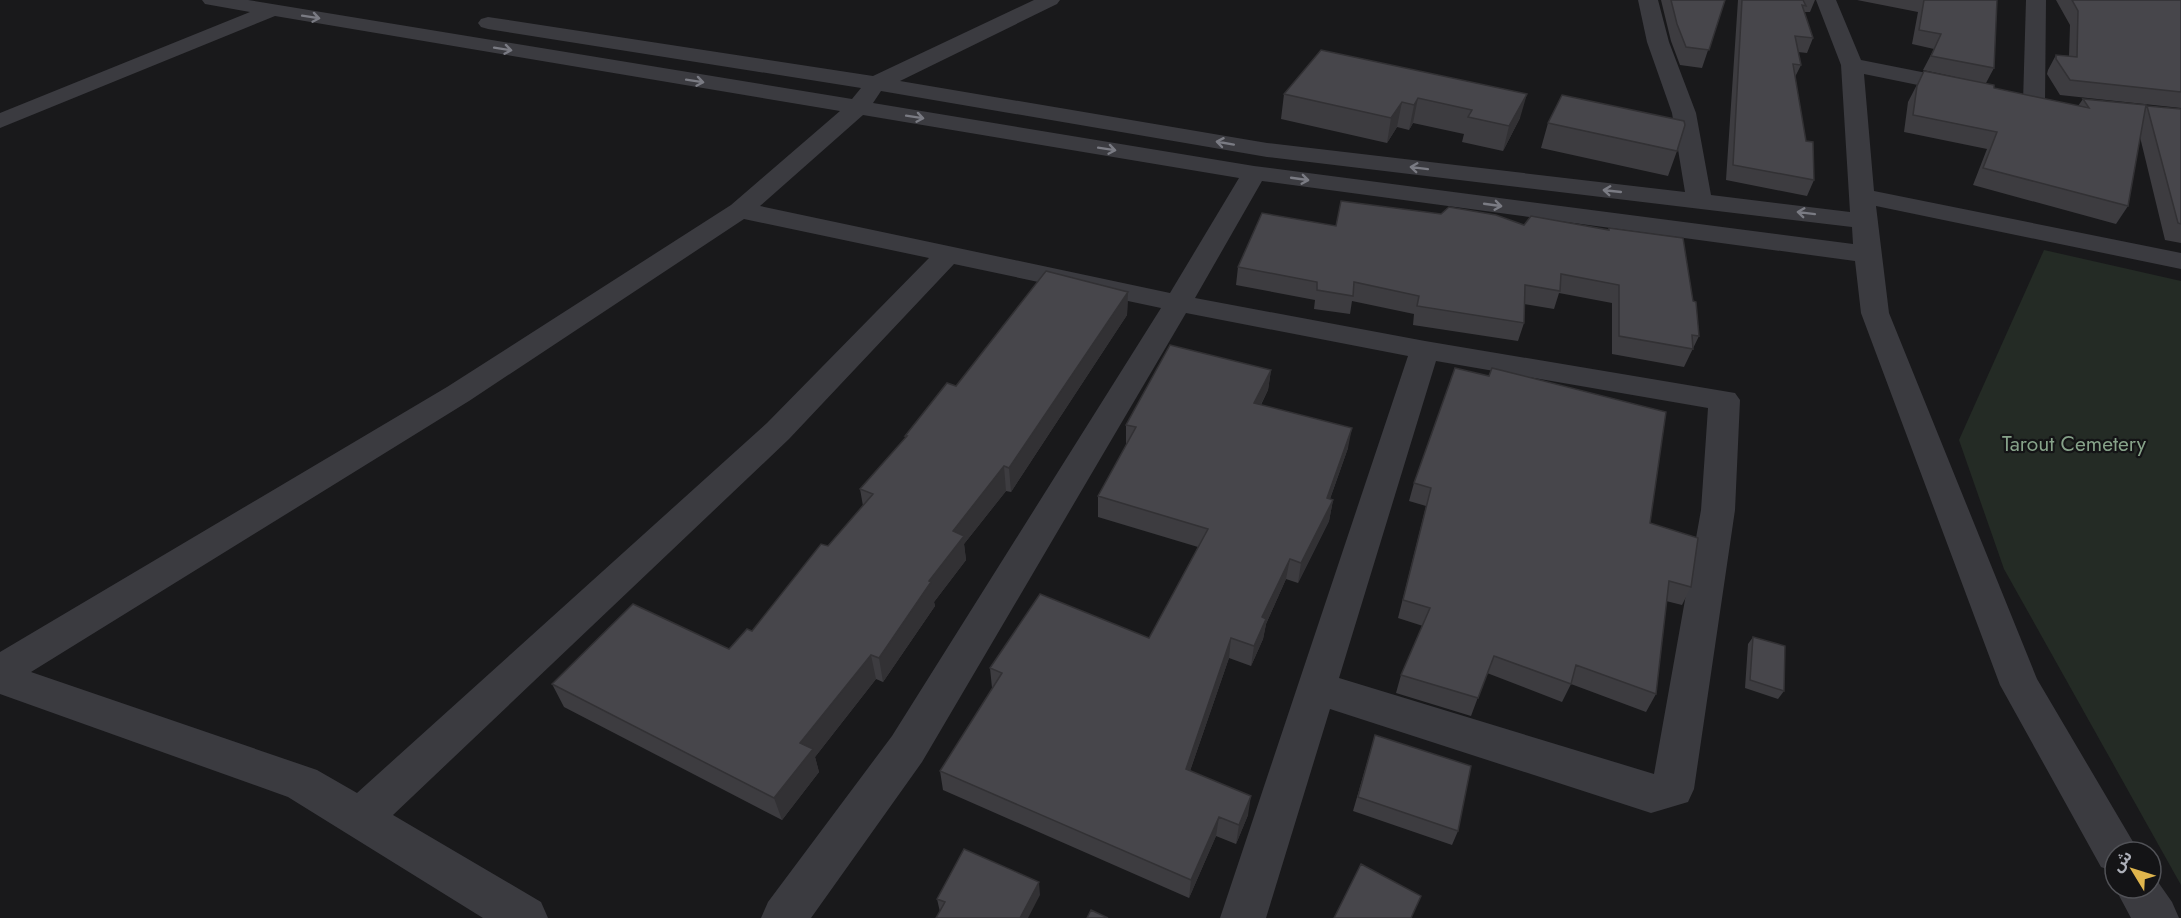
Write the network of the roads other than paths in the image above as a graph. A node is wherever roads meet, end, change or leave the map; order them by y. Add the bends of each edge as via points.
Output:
1 (212, 0) edge
2 (339, 0) edge
3 (1050, 0) edge
4 (1648, 0) edge
5 (1826, 0) edge
6 (2036, 0) edge
7 (273, 10) junction
8 (444, 16) dead end
9 (468, 20) dead end
10 (1852, 65) junction
11 (1988, 92) edge
12 (866, 96) junction
13 (2011, 97) edge
14 (2034, 102) junction
15 (2056, 104) edge
16 (0, 121) edge
17 (1254, 173) junction
18 (1699, 200) junction
19 (1863, 208) junction
20 (740, 210) junction
21 (948, 254) junction
22 (1867, 254) junction
23 (2181, 261) edge
24 (1178, 303) junction
25 (1425, 350) junction
26 (0, 672) edge
27 (0, 678) edge
28 (1317, 688) junction
29 (360, 818) junction
30 (2110, 840) edge
31 (2145, 900) edge
32 (525, 918) edge
33 (784, 918) edge
34 (1243, 918) edge
35 (2156, 918) edge

1 - 7 street
2 - 8 street
3 - 12 street via 1010,9
4 - 18 street via 1658,42 1684,113
5 - 10 street
6 - 14 street
7 -> 12 street
7 - 16 street
9 - 12 street
10 - 11 street
10 - 19 street
12 -> 17 street
18 -> 12 street via 1267,150
12 - 20 street
13 - 14 street
14 - 15 street
17 -> 22 street
17 - 24 street
19 -> 18 street
19 - 22 street
19 - 23 street
20 - 21 street
20 - 26 street via 458,394
21 - 24 street
21 - 29 street via 777,431
22 - 30 street via 1875,313 2020,685
24 - 25 street
24 - 33 street via 907,749
25 - 28 street
25 - 28 street via 1724,400 1718,510 1673,789 1651,794
27 - 29 street via 303,783
28 - 34 street
29 - 32 street
31 - 35 street

